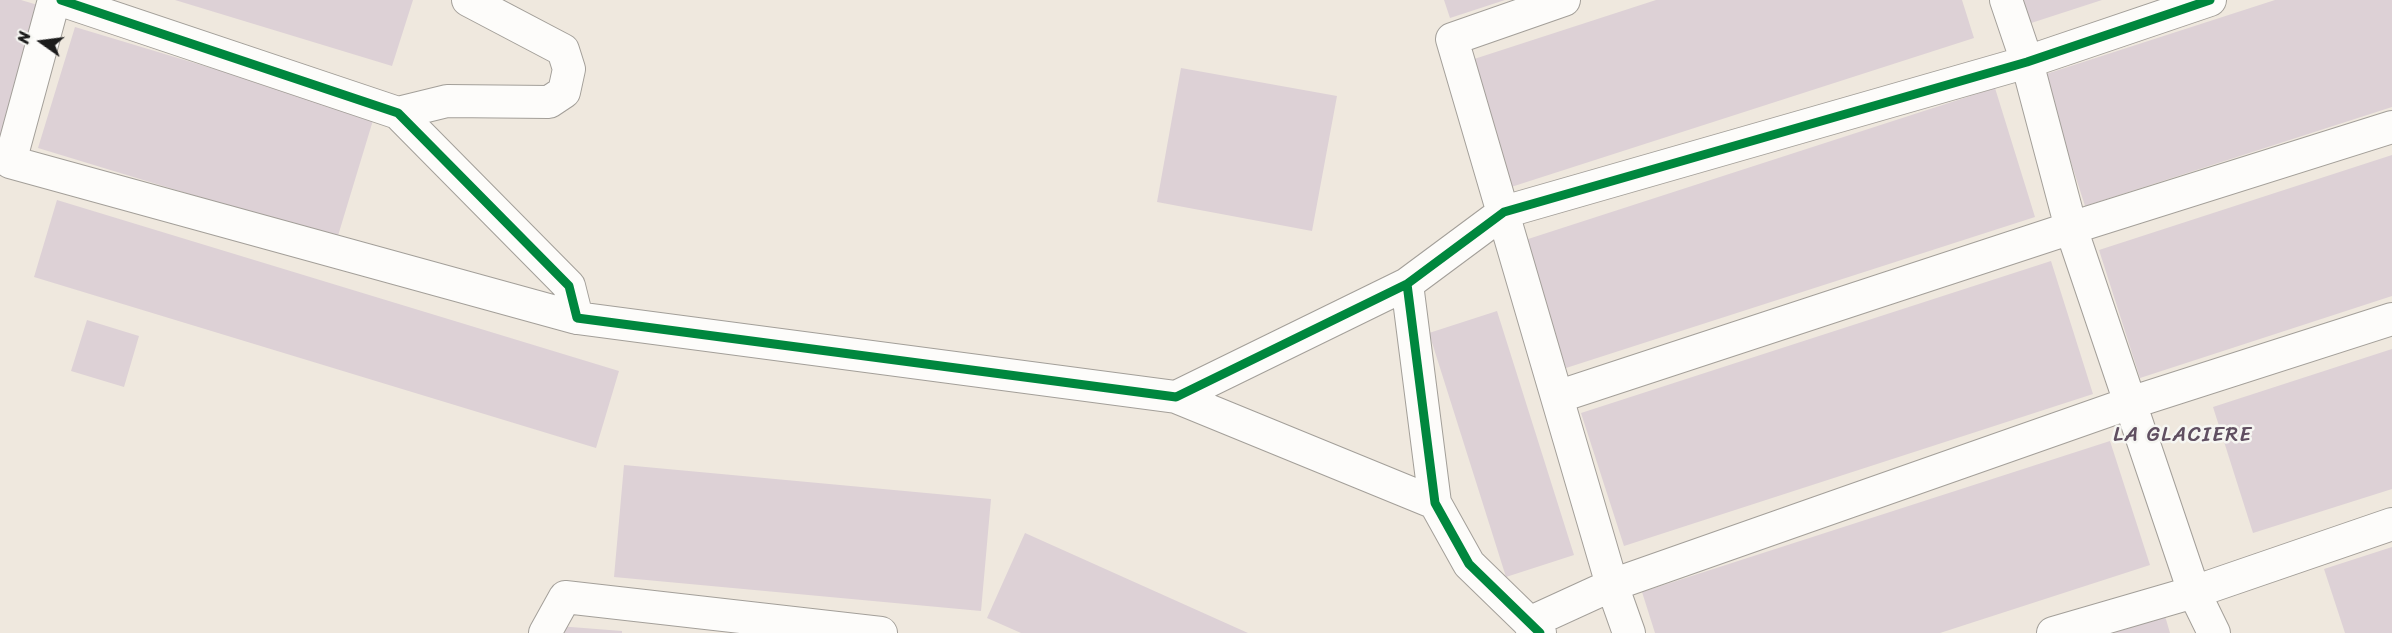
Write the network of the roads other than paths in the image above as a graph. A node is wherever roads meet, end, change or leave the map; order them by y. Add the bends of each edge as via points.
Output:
1 (54, 0) edge
2 (61, 0) edge
3 (468, 0) edge
4 (1564, 0) edge
5 (2006, 0) edge
6 (2210, 0) edge
7 (2027, 62) junction
8 (398, 113) junction
9 (2392, 127) edge
10 (5, 161) edge
11 (1504, 212) junction
12 (2071, 228) junction
13 (1407, 284) junction
14 (577, 318) junction
15 (2392, 319) edge
16 (1176, 396) junction
17 (1557, 397) junction
18 (2130, 403) junction
19 (1435, 503) junction
20 (2392, 524) edge
21 (1612, 585) junction
22 (2194, 592) junction
23 (1535, 628) edge
24 (545, 633) edge
25 (881, 633) edge
26 (1629, 633) edge
27 (2053, 633) edge
28 (2214, 633) edge

1 - 10 street
2 - 8 street
3 - 8 street via 563,50 569,69 564,92 549,102 447,101
4 - 11 street via 1452,39
5 - 7 street
6 - 7 street
7 - 11 street
7 - 12 street
8 - 14 street via 569,286
9 - 12 street
10 - 14 street
11 - 13 street
11 - 17 street
12 - 17 street
12 - 18 street
13 - 16 street
13 - 19 street
14 - 16 street
15 - 18 street
16 - 19 street
17 - 21 street
18 - 21 street
18 - 22 street
19 - 23 street via 1469,564
20 - 22 street
21 - 23 street
21 - 26 street
22 - 27 street
22 - 28 street
24 - 25 street via 565,597

